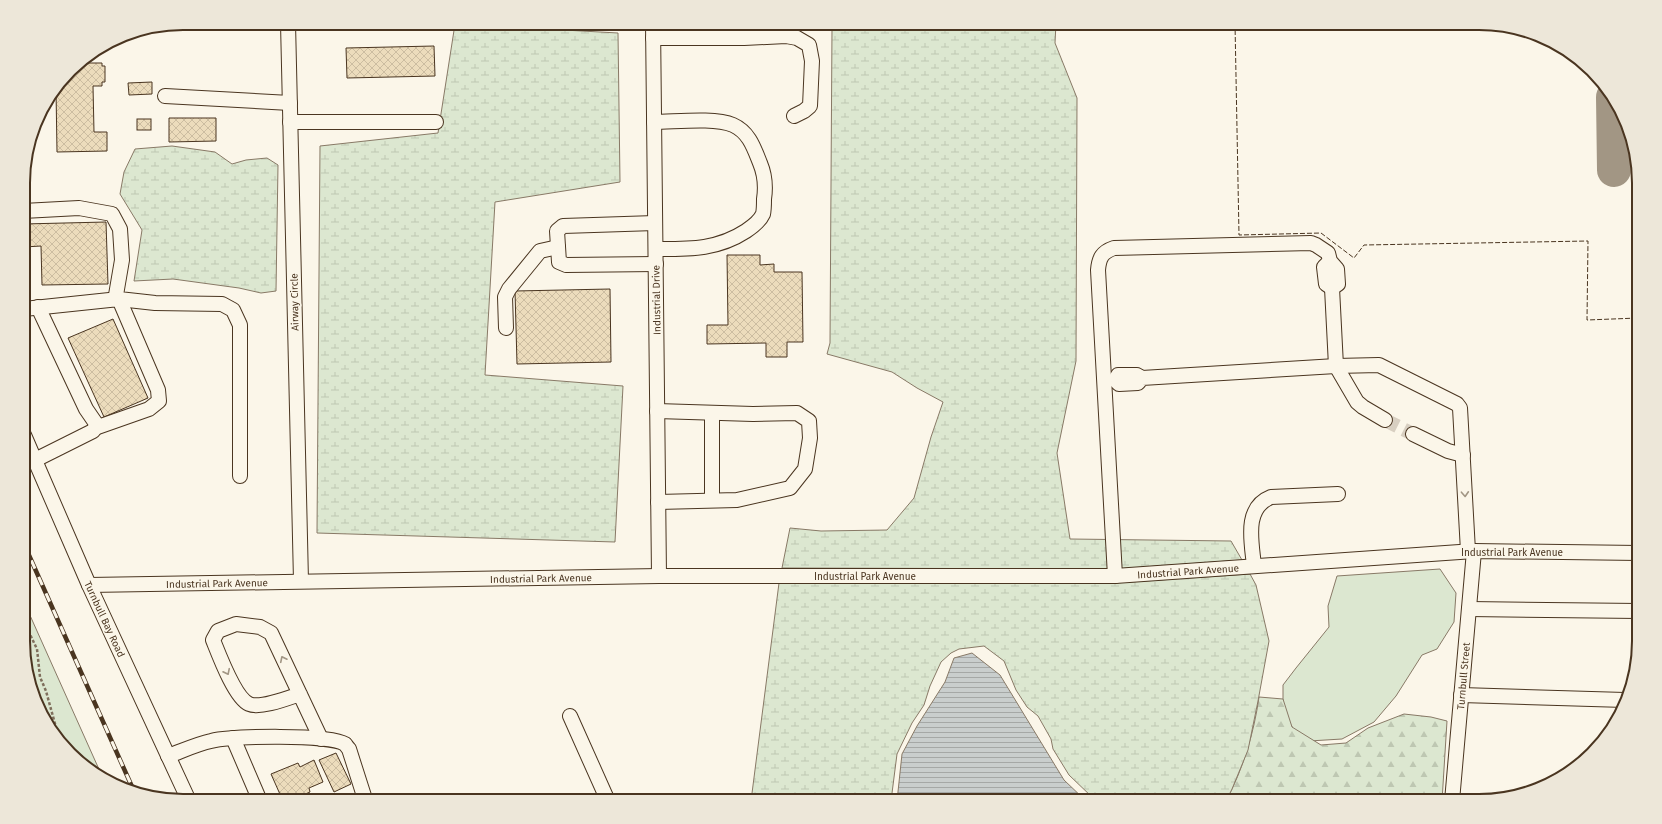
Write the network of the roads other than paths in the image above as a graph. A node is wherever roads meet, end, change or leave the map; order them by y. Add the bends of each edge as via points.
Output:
1 (288, 30) edge
2 (653, 30) edge
3 (653, 38) junction
4 (166, 96) dead end
5 (290, 104) junction
6 (794, 116) dead end
7 (290, 122) junction
8 (436, 122) dead end
9 (654, 122) junction
10 (30, 211) edge
11 (655, 223) junction
12 (558, 247) junction
13 (656, 249) junction
14 (656, 264) junction
15 (119, 299) junction
16 (31, 308) edge
17 (506, 328) dead end
18 (1336, 366) junction
19 (1110, 380) junction
20 (657, 410) junction
21 (712, 413) junction
22 (1385, 420) tunnel mouth
23 (95, 428) junction
24 (1413, 434) tunnel mouth
25 (30, 449) edge
26 (1463, 455) junction
27 (35, 460) junction
28 (240, 476) dead end
29 (1338, 494) dead end
30 (712, 500) junction
31 (658, 502) junction
32 (1471, 551) junction
33 (1632, 553) edge
34 (1254, 566) junction
35 (659, 576) junction
36 (1115, 576) junction
37 (302, 582) junction
38 (90, 585) junction
39 (1469, 609) junction
40 (1632, 612) edge
41 (300, 694) junction
42 (1461, 695) junction
43 (1620, 700) edge
44 (570, 716) dead end
45 (232, 738) junction
46 (321, 739) junction
47 (168, 756) junction
48 (185, 794) edge
49 (257, 794) edge
50 (363, 794) edge
51 (605, 794) edge
52 (1453, 794) edge

1 - 5 street, Airway Circle
2 - 3 street, Industrial Drive
3 - 6 street via 797,38 809,45 812,68 810,106
3 - 9 street, Industrial Drive
4 - 5 street
5 - 7 street, Airway Circle
7 - 8 street
7 - 37 street, Airway Circle
9 - 11 street, Industrial Drive
9 - 13 street via 717,121 740,128 751,142 763,172 766,188 763,214 753,227 737,237 717,245 690,249
10 - 15 street via 79,208 112,214 120,229 122,260 116,295
11 - 12 street via 563,226 557,231
11 - 13 street, Industrial Drive
12 - 14 street via 559,262 566,265
12 - 17 street via 540,251 504,297
13 - 14 street, Industrial Drive
14 - 20 street, Industrial Drive
15 - 16 street
15 - 23 street via 158,390 159,401 149,409
15 - 28 street via 155,303 222,304 233,310 240,325
16 - 23 street via 97,425
18 - 19 street via 1142,378 1138,374 1118,376
18 - 19 street via 1332,288 1326,284 1324,267 1330,261 1328,253 1316,245 1311,243 1114,248 1101,256 1098,270
18 - 22 street via 1357,402
18 - 26 street, Turnbull Street via 1384,367 1457,404 1460,408
19 - 36 street
20 - 21 street
20 - 31 street, Industrial Drive
21 - 30 street
21 - 30 street via 797,413 809,420 810,438 805,469 790,488 737,500
23 - 27 street via 93,432
24 - 26 street via 1448,452
25 - 27 street, Turnbull Bay Road
26 -> 32 street, Turnbull Street
27 - 38 street, Turnbull Bay Road
29 - 34 street via 1264,499 1255,510 1251,524
30 - 31 street
31 - 35 street, Industrial Drive
32 - 33 street, Industrial Park Avenue
32 - 34 street, Industrial Park Avenue
32 - 39 street, Turnbull Street
34 - 36 street, Industrial Park Avenue
35 - 36 street, Industrial Park Avenue
35 - 37 street, Industrial Park Avenue
37 - 38 street, Industrial Park Avenue
38 - 47 street, Turnbull Bay Road
39 - 40 street
39 - 42 street, Turnbull Street
41 -> 41 street via 271,633 260,628 236,624 218,631 213,640 240,698 250,705 269,704
41 - 46 street
42 - 43 street
42 - 52 street, Turnbull Street
44 - 51 street
45 - 46 street
45 - 47 street via 210,741
45 - 49 street
46 - 50 street via 345,744 349,749
47 - 48 street, Turnbull Bay Road

